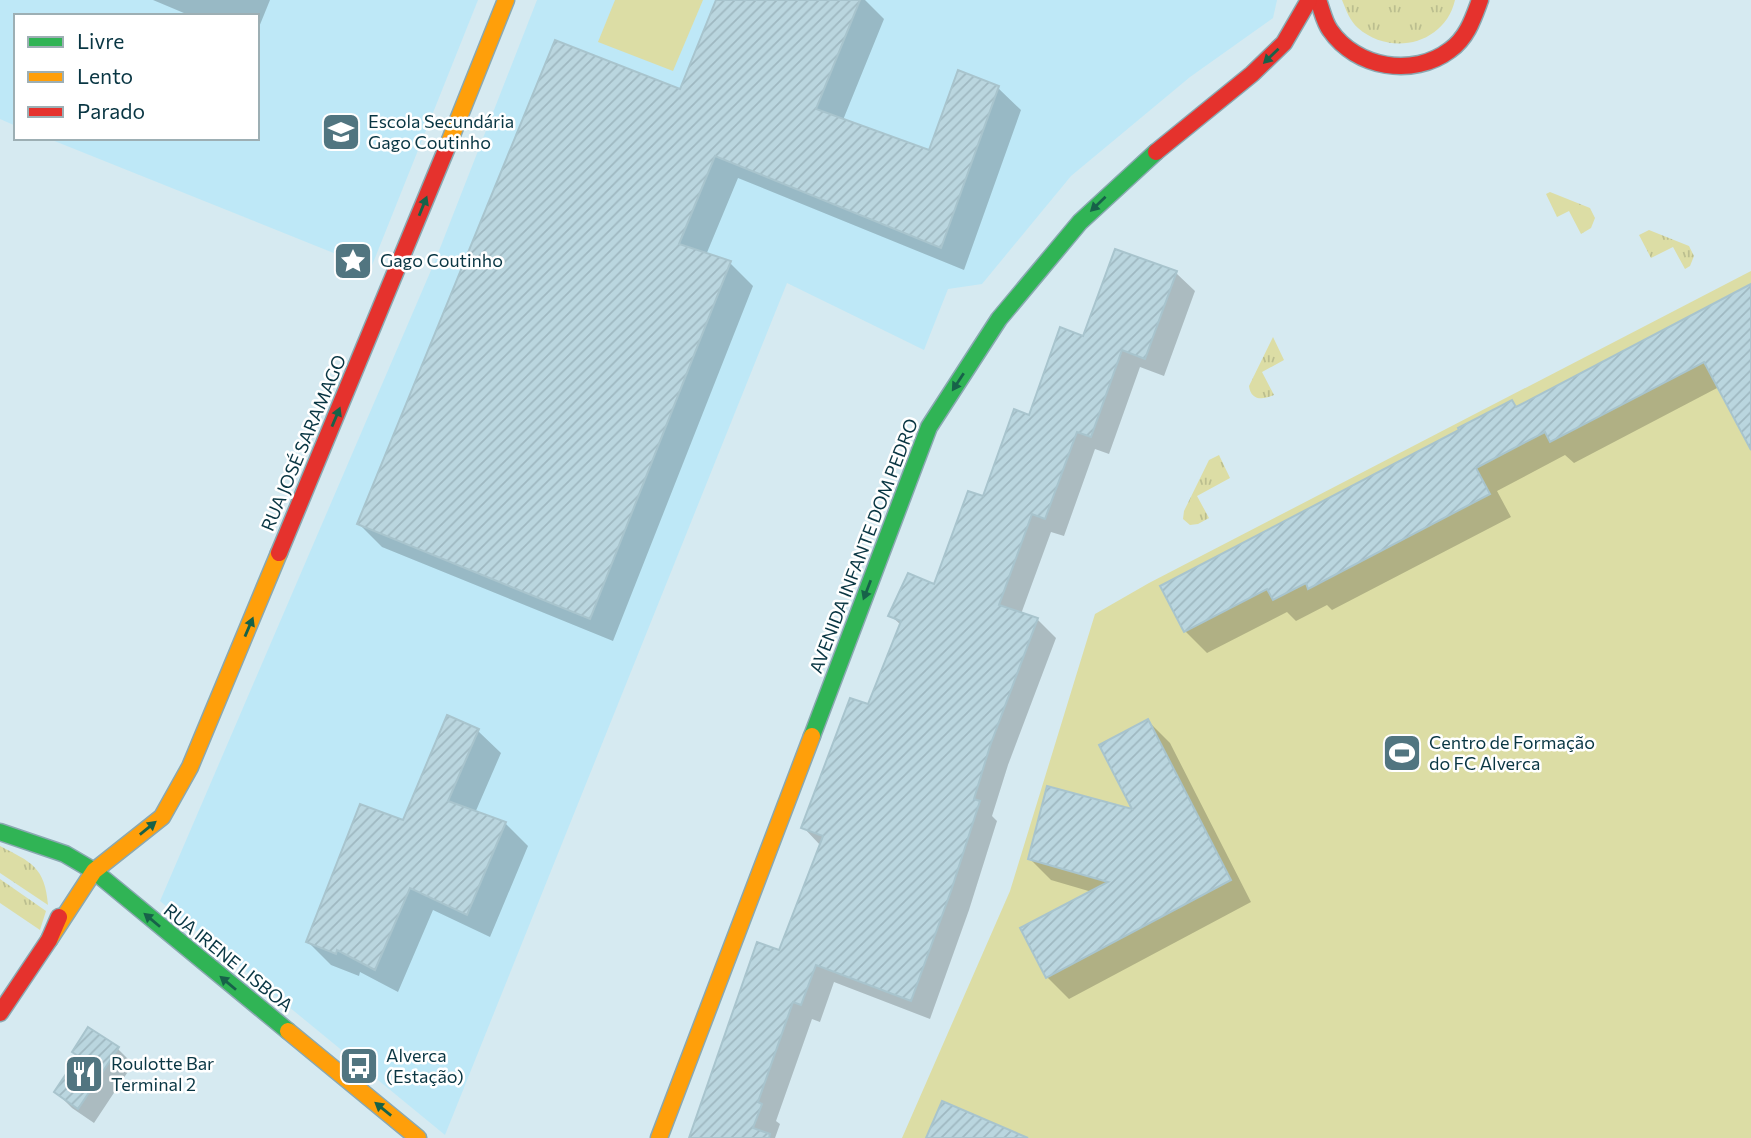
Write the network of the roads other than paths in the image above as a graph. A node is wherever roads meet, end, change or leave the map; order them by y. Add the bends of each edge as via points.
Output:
1 (506, 0) edge
2 (1309, 0) edge
3 (1318, 0) edge
4 (1480, 0) edge
5 (8, 834) edge
6 (51, 866) dead end
7 (94, 871) junction
8 (60, 895) dead end
9 (49, 940) junction
10 (0, 1013) edge
11 (418, 1138) edge
12 (659, 1138) edge

7 -> 1 street, RUA JOSÉ SARAMAGO via 162,817 190,767
2 -> 12 street, AVENIDA INFANTE DOM PEDRO via 1284,43 1080,222 999,319 929,427
3 - 4 street via 1331,32 1346,49 1367,62 1390,68 1413,67 1455,46 1470,27
5 - 6 street via 30,844
5 - 7 street, RUA IRENE LISBOA via 65,854
7 - 9 street, RUA JOSÉ SARAMAGO
11 -> 7 street, RUA IRENE LISBOA
8 - 9 street via 60,910
9 - 10 street

